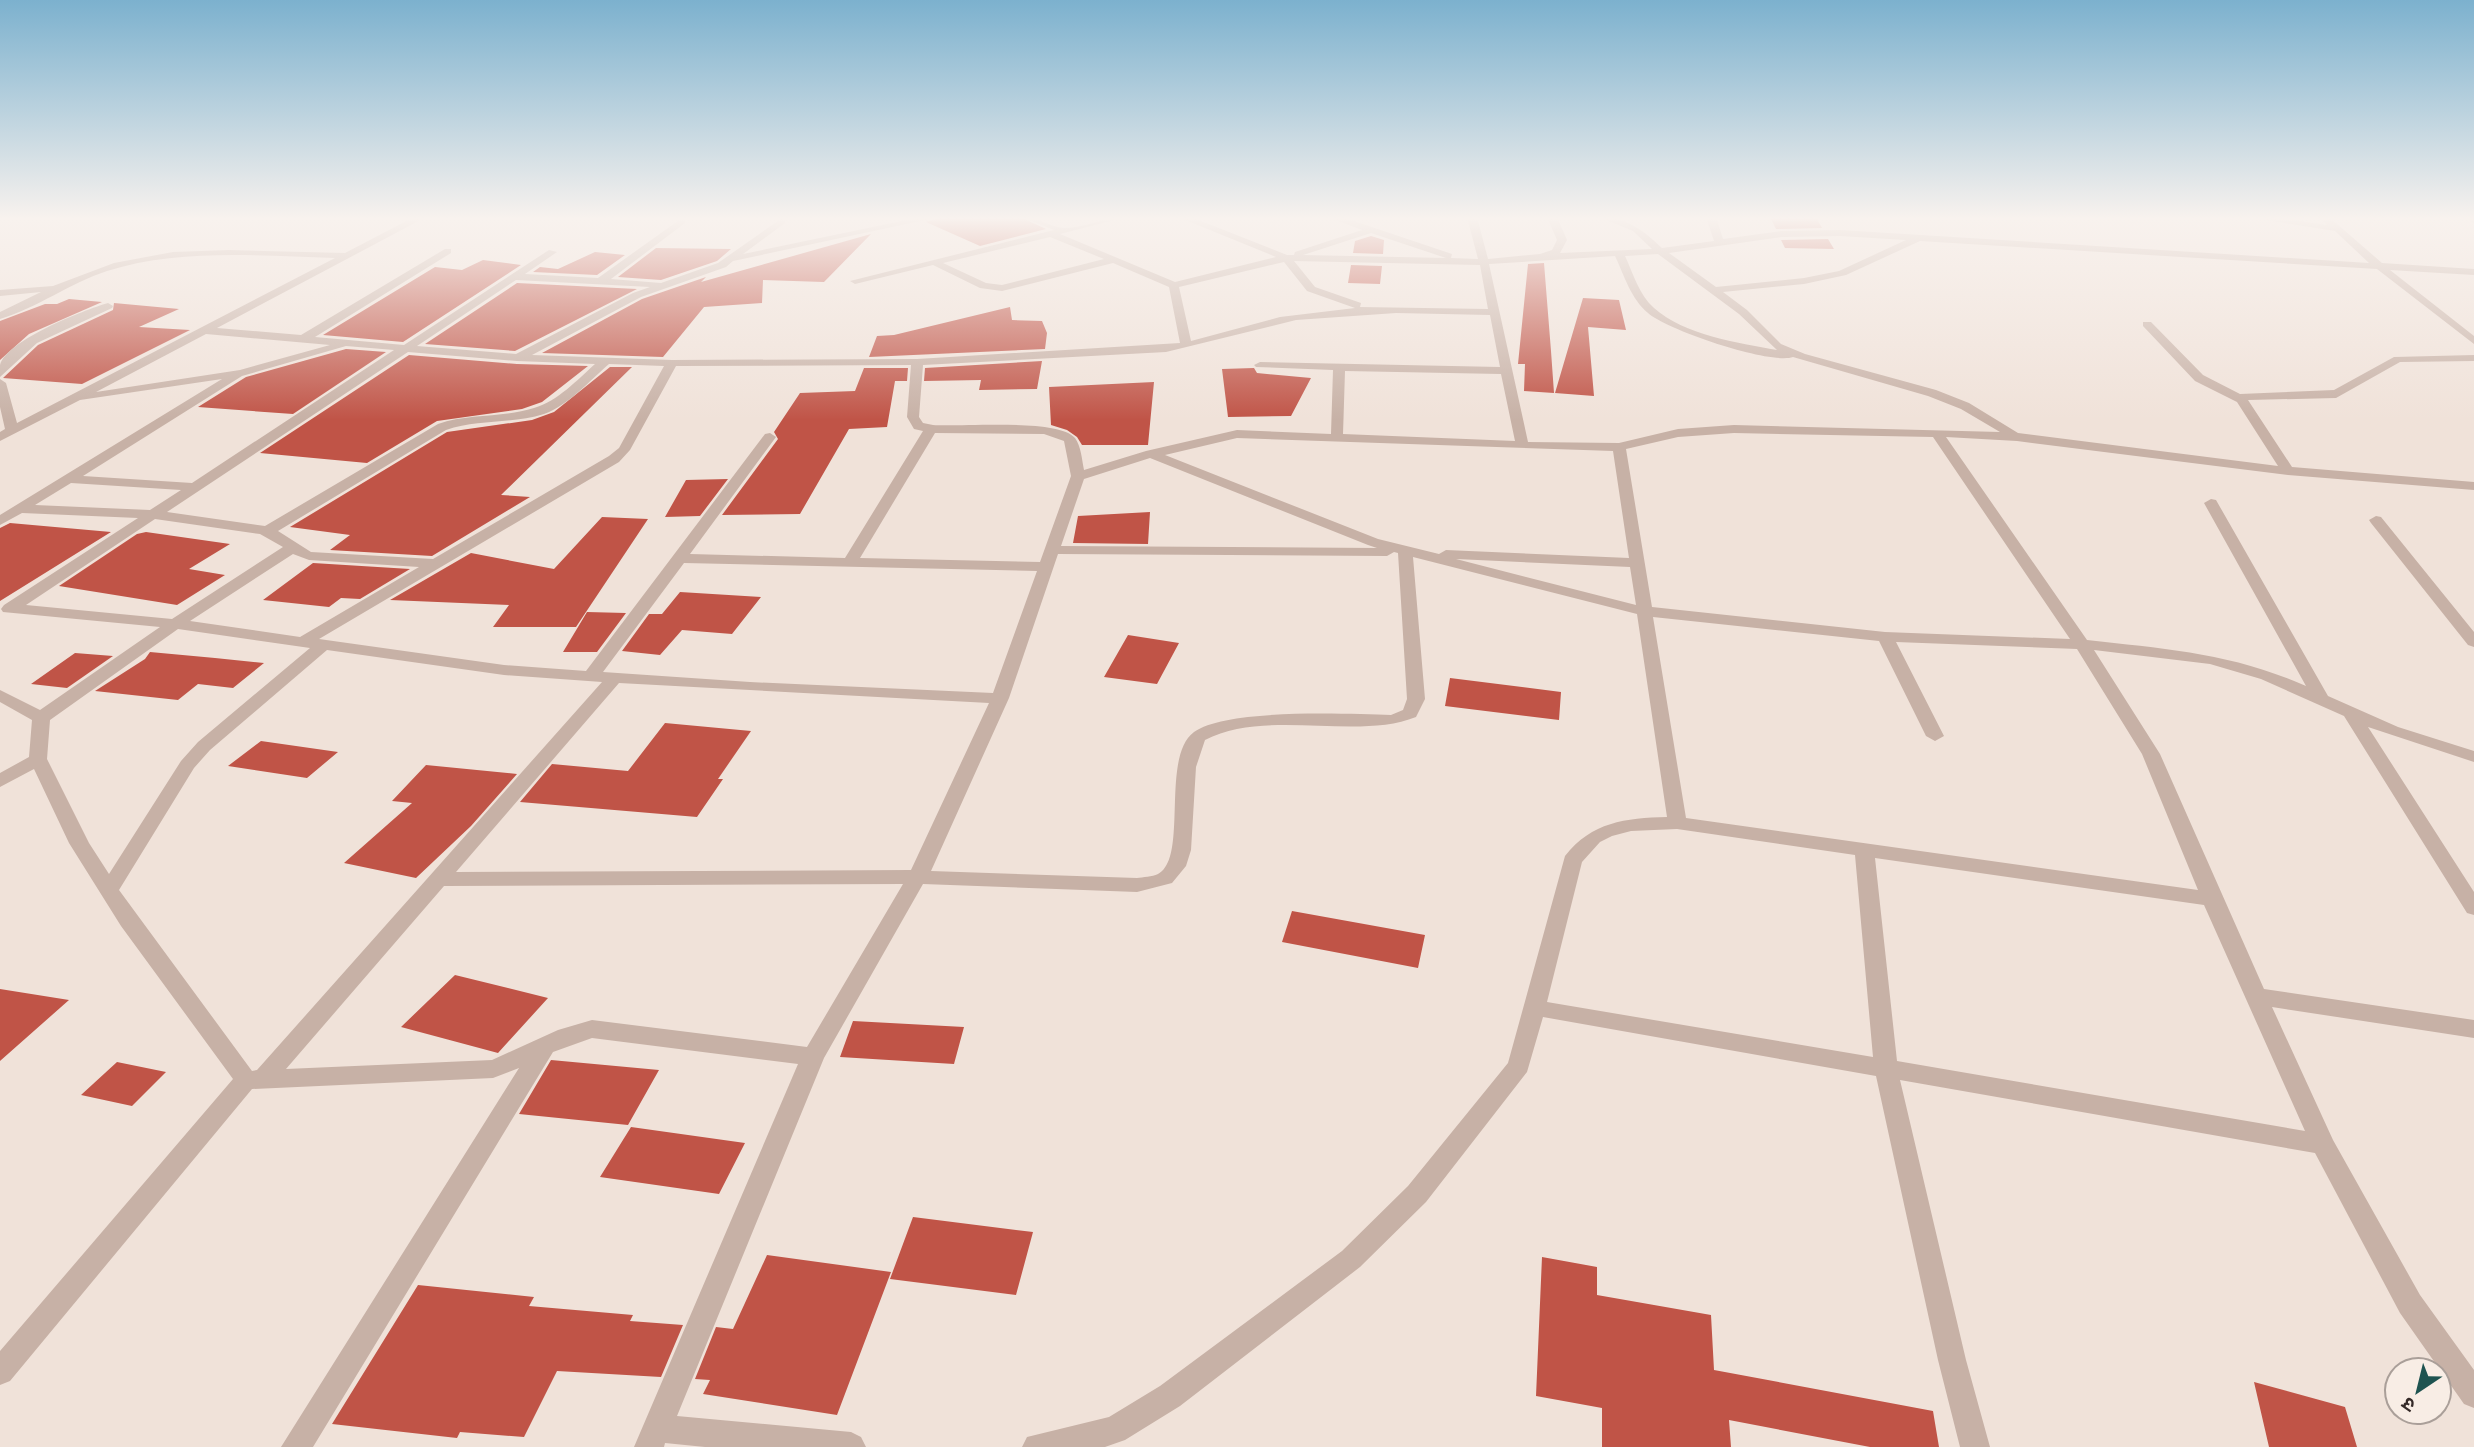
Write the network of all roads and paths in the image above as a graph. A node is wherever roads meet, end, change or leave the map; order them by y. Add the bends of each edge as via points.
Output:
1 (70, 285) edge
2 (289, 285) edge
3 (393, 285) edge
4 (501, 285) edge
5 (667, 285) edge
6 (984, 285) edge
7 (1017, 285) edge
8 (1174, 285) edge
9 (1307, 285) edge
10 (1489, 285) edge
11 (1634, 285) edge
12 (1709, 285) edge
13 (1770, 285) edge
14 (2402, 285) edge
15 (65, 287) junction
16 (1717, 290) junction
17 (0, 293) edge
18 (108, 306) dead end
19 (1367, 309) junction
20 (1495, 312) junction
21 (0, 316) edge
22 (2147, 324) dead end
23 (202, 330) junction
24 (305, 338) junction
25 (2474, 341) edge
26 (353, 342) junction
27 (407, 346) junction
28 (1186, 346) junction
29 (1801, 356) junction
30 (517, 358) junction
31 (2474, 358) edge
32 (606, 361) junction
33 (916, 362) junction
34 (672, 363) junction
35 (1260, 365) dead end
36 (1339, 367) junction
37 (1506, 371) junction
38 (0, 373) edge
39 (241, 373) junction
40 (0, 383) edge
41 (70, 399) junction
42 (2242, 400) junction
43 (12, 430) junction
44 (930, 430) junction
45 (1937, 433) junction
46 (0, 437) edge
47 (770, 437) dead end
48 (2017, 437) junction
49 (1337, 438) junction
50 (1522, 446) junction
51 (1619, 447) junction
52 (1151, 454) junction
53 (2288, 471) junction
54 (1079, 477) junction
55 (70, 480) junction
56 (2474, 486) edge
57 (196, 487) junction
58 (2211, 503) dead end
59 (21, 509) junction
60 (153, 515) junction
61 (2376, 520) dead end
62 (0, 521) edge
63 (267, 531) junction
64 (292, 548) junction
65 (1405, 552) junction
66 (680, 558) junction
67 (1049, 558) junction
68 (850, 562) junction
69 (1635, 563) junction
70 (436, 564) junction
71 (5, 611) edge
72 (1642, 611) junction
73 (176, 624) junction
74 (1885, 637) junction
75 (303, 642) junction
76 (2474, 642) edge
77 (2082, 644) junction
78 (324, 645) junction
79 (591, 676) junction
80 (614, 678) junction
81 (0, 695) edge
82 (1000, 698) junction
83 (2323, 702) junction
84 (2352, 715) junction
85 (41, 718) junction
86 (1935, 736) dead end
87 (2474, 757) edge
88 (38, 759) junction
89 (0, 770) edge
90 (0, 781) edge
91 (1676, 823) junction
92 (1864, 850) junction
93 (917, 877) junction
94 (439, 879) junction
95 (109, 890) junction
96 (2212, 899) junction
97 (2474, 908) edge
98 (2256, 996) junction
99 (1536, 1008) junction
100 (2474, 1029) edge
101 (546, 1044) junction
102 (813, 1057) junction
103 (1886, 1069) junction
104 (254, 1081) junction
105 (2323, 1144) junction
106 (0, 1372) edge
107 (2474, 1394) edge
108 (653, 1437) edge
109 (1055, 1446) edge
110 (296, 1447) edge
111 (851, 1447) edge
112 (1975, 1447) edge

1 - 15 street
2 - 23 street
3 - 24 street
4 - 27 street
5 - 30 street via 637,295
6 - 7 street
8 - 28 street
9 - 19 street
10 - 20 street
11 - 29 street via 1643,302 1662,318 1740,348
12 - 16 street
13 - 16 street
14 - 25 street
15 - 17 street
15 - 21 street
16 - 29 street via 1777,346
18 - 38 street via 22,348
19 - 20 street
19 - 28 street via 1285,319
20 - 37 street
22 - 42 street via 2199,378
23 - 24 street
23 - 41 street
24 - 26 street
26 - 27 street
26 - 39 street
27 - 30 street
27 - 57 street
28 - 33 street
29 - 48 street via 1932,393 1965,406
30 - 32 street
31 - 42 street via 2398,359 2336,394 2256,393
32 - 34 street
32 - 63 street via 548,407 442,427
33 - 34 street
33 - 44 street via 913,417 918,426
34 - 70 street via 624,450
35 - 36 street
36 - 37 street
36 - 49 street
37 - 50 street
39 - 41 street
39 - 55 street
40 - 43 street
41 - 43 street
42 - 53 street
43 - 46 street
44 - 54 street via 1043,429 1062,433 1070,440
44 - 68 street
45 - 48 street
45 - 51 street via 1734,429 1678,433
45 - 77 street
47 - 66 street
48 - 53 street
49 - 50 street
49 - 52 street via 1237,434
50 - 51 street
51 - 69 street
52 - 54 street
52 - 65 street
53 - 56 street
54 - 67 street
55 - 57 street
55 - 59 street
57 - 60 street
58 - 83 street
59 - 60 street
59 - 62 street
60 - 63 street
60 - 71 street
61 - 76 street
63 - 64 street
64 - 70 street via 309,556
64 - 73 street
65 - 67 street
65 - 69 street
65 - 72 street
65 - 93 street via 1416,699 1410,713 1394,720 1236,724 1197,738 1187,767 1178,863 1168,877 1138,886
66 - 68 street
66 - 79 street
67 - 68 street
67 - 82 street
69 - 72 street
70 - 75 street
71 - 73 street
72 - 74 street
72 - 91 street
73 - 75 street
73 - 85 street
74 - 77 street
74 - 86 street
75 - 78 street
77 - 83 street via 2235,664
77 - 96 street via 2151,754
78 - 79 street via 504,670
78 - 95 street via 187,765
79 - 80 street
80 - 82 street
80 - 94 street
81 - 85 street
82 - 93 street
83 - 84 street
84 - 87 street
84 - 97 street
85 - 88 street
88 - 89 street
88 - 90 street
88 - 95 street via 79,843
91 - 92 street
91 - 99 street via 1601,831 1584,842 1572,861
92 - 96 street
92 - 103 street
93 - 94 street
93 - 102 street
94 - 104 street
95 - 104 street
96 - 98 street
98 - 100 street
98 - 105 street
99 - 103 street
99 - 109 street via 1519,1066 1418,1194 1351,1259 1170,1396 1115,1430
101 - 102 street via 592,1029
101 - 104 street via 525,1058 493,1069
101 - 110 street
102 - 108 street
103 - 105 street
103 - 112 street
104 - 106 street
105 - 107 street via 2410,1304
108 - 111 street

